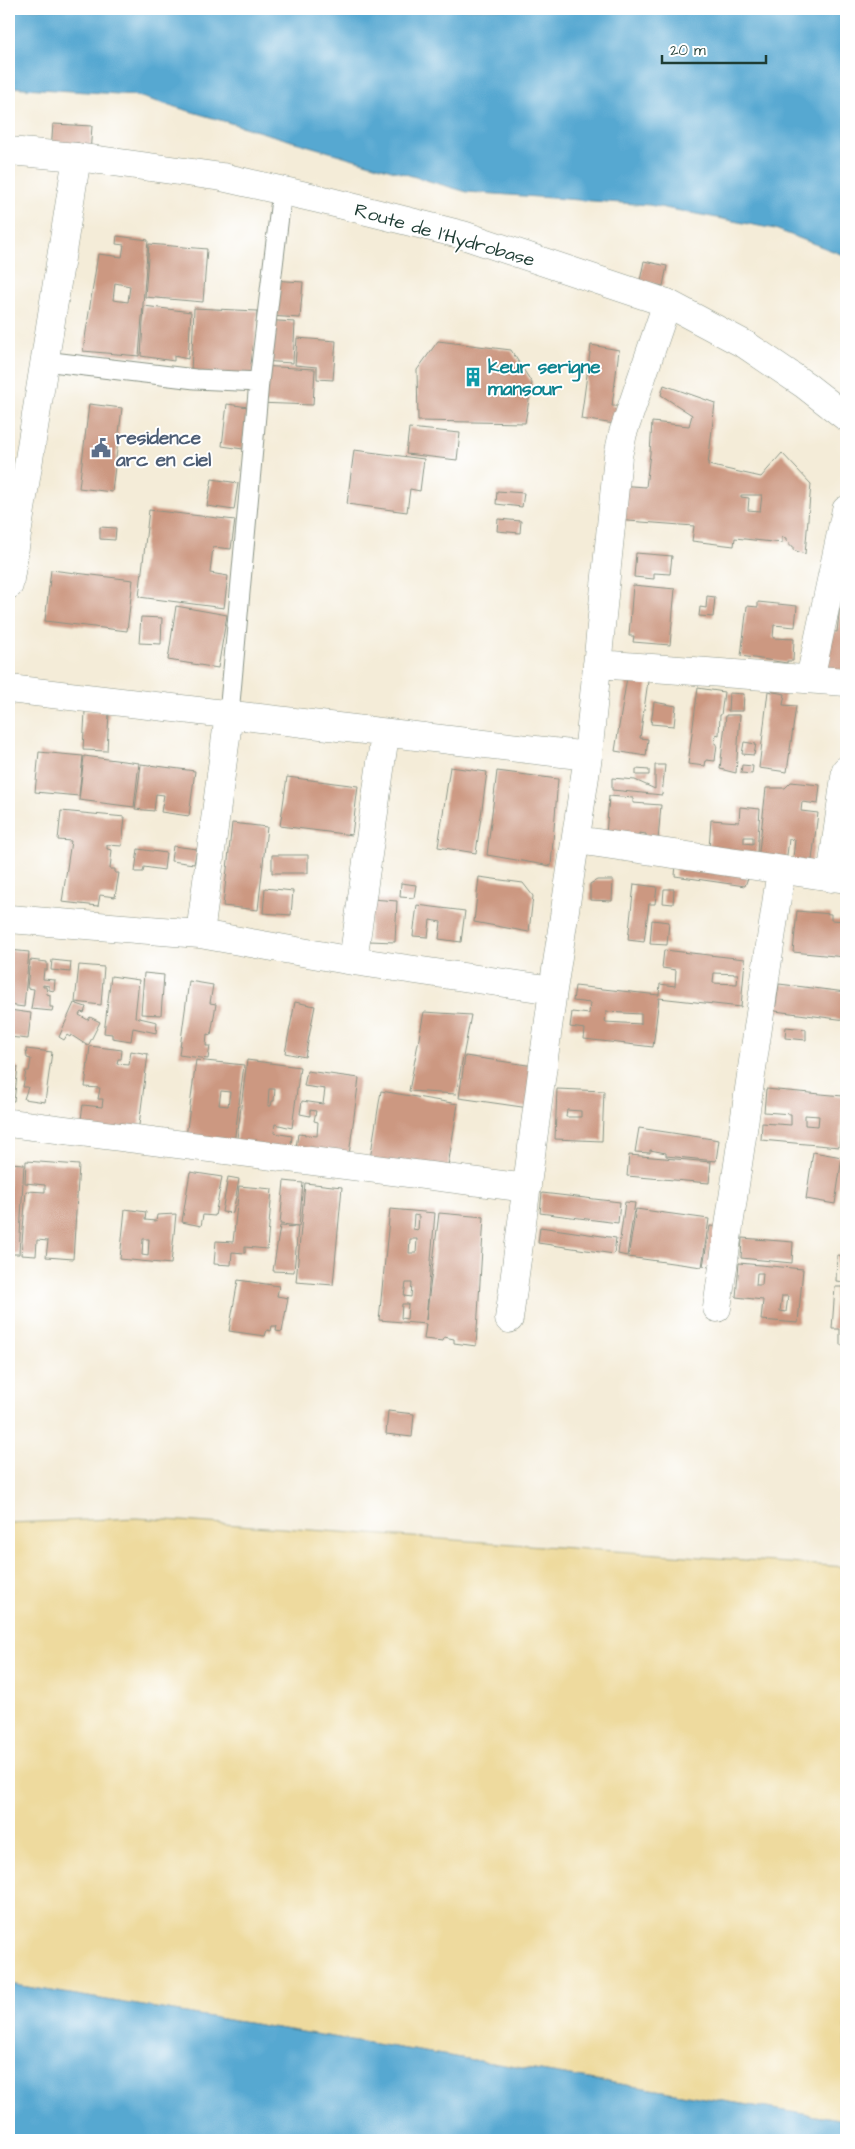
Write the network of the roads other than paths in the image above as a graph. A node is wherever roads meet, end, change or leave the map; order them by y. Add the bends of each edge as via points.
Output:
1 (9, 152) edge
2 (77, 157) junction
3 (282, 191) junction
4 (667, 303) junction
5 (44, 361) junction
6 (259, 382) junction
7 (846, 417) edge
8 (846, 510) edge
9 (9, 585) edge
10 (597, 664) junction
11 (810, 679) junction
12 (846, 682) edge
13 (9, 689) edge
14 (229, 714) junction
15 (385, 734) junction
16 (588, 756) junction
17 (846, 770) edge
18 (577, 840) junction
19 (780, 870) junction
20 (839, 879) edge
21 (9, 919) edge
22 (200, 934) junction
23 (353, 961) junction
24 (553, 990) junction
25 (9, 1123) edge
26 (527, 1188) junction
27 (717, 1308) dead end
28 (509, 1319) dead end

1 - 2 street, Route de l'Hydrobase
2 - 3 street, Route de l'Hydrobase via 222,178
2 - 5 street
3 - 4 street, Route de l'Hydrobase via 463,235
3 - 6 lane
4 - 7 street, Route de l'Hydrobase via 746,345
4 - 10 street via 618,456
5 - 6 lane via 195,379
5 - 9 street
6 - 14 lane
8 - 11 street
10 - 11 street
10 - 16 street
11 - 12 street
13 - 14 street
14 - 15 street
14 - 22 street
15 - 16 street
15 - 23 street
16 - 18 street
17 - 20 street
18 - 19 street
18 - 24 street
19 - 20 street
19 - 27 street
21 - 22 street
22 - 23 street
23 - 24 street
24 - 26 street
25 - 26 street
26 - 28 street

